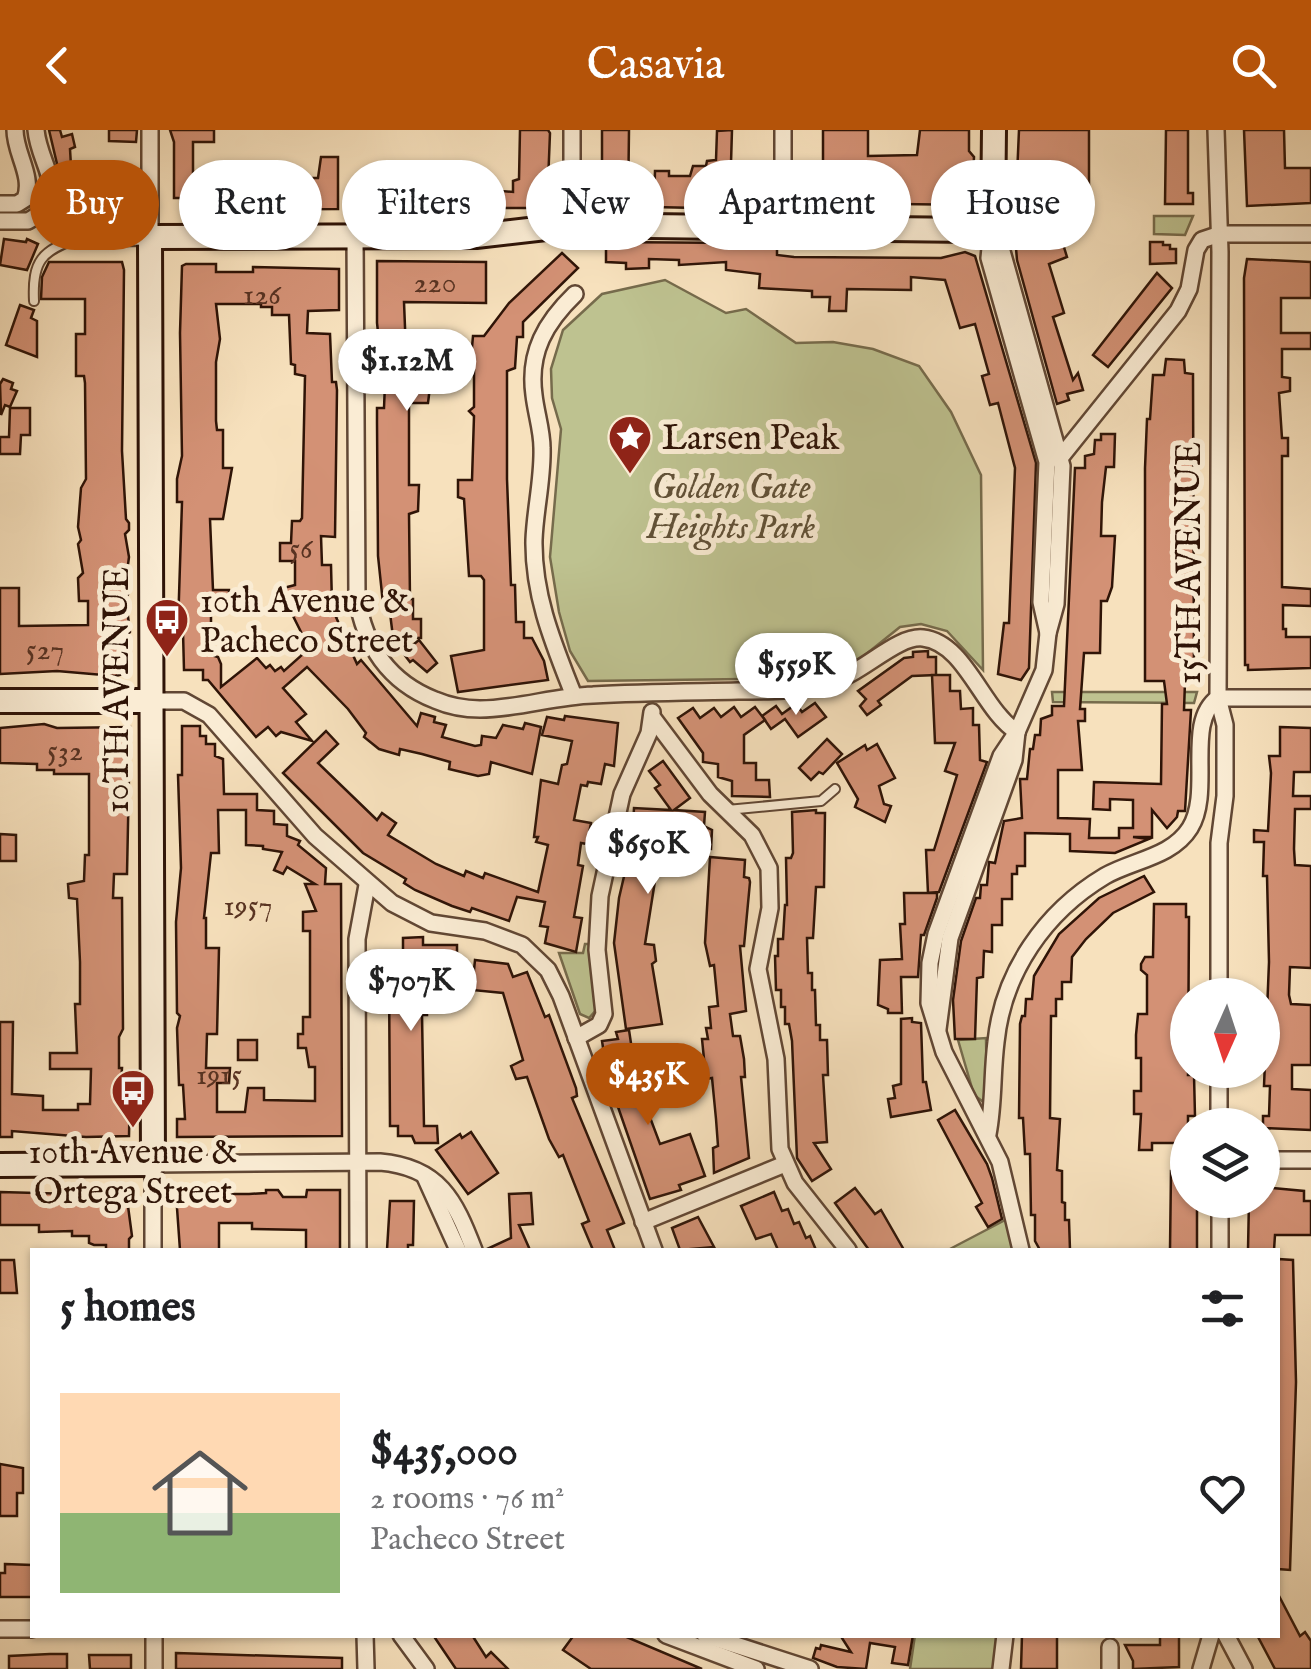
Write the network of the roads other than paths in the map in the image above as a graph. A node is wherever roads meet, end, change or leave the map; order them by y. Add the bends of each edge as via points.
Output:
1 (15, 130) edge
2 (36, 130) edge
3 (150, 130) edge
4 (572, 130) edge
5 (783, 130) edge
6 (994, 130) edge
7 (1216, 130) edge
8 (150, 160) edge
9 (572, 160) edge
10 (783, 160) edge
11 (996, 160) edge
12 (0, 204) edge
13 (0, 221) edge
14 (1220, 234) junction
15 (1311, 234) edge
16 (342, 236) edge
17 (159, 237) edge
18 (52, 250) edge
19 (150, 250) edge
20 (355, 250) edge
21 (990, 250) edge
22 (1008, 250) edge
23 (576, 294) dead end
24 (34, 301) dead end
25 (1060, 458) junction
26 (1048, 633) junction
27 (650, 693) junction
28 (574, 696) junction
29 (1218, 698) junction
30 (1311, 698) edge
31 (151, 700) junction
32 (0, 701) edge
33 (653, 718) junction
34 (1017, 732) junction
35 (836, 788) dead end
36 (727, 810) junction
37 (367, 885) junction
38 (1219, 978) edge
39 (576, 1038) junction
40 (988, 1134) junction
41 (1280, 1160) edge
42 (1311, 1160) edge
43 (153, 1164) junction
44 (358, 1164) junction
45 (784, 1164) junction
46 (0, 1165) edge
47 (425, 1176) junction
48 (1220, 1218) edge
49 (643, 1222) junction
50 (153, 1248) edge
51 (358, 1248) edge
52 (457, 1248) edge
53 (473, 1248) edge
54 (653, 1248) edge
55 (847, 1248) edge
56 (1022, 1248) edge
57 (1220, 1248) edge
58 (30, 1628) edge
59 (0, 1629) edge
60 (154, 1638) edge
61 (365, 1638) edge
62 (403, 1638) edge
63 (674, 1638) edge
64 (714, 1638) edge
65 (1006, 1638) edge
66 (1209, 1638) edge
67 (1228, 1638) edge
68 (1110, 1647) dead end
69 (154, 1669) edge
70 (366, 1669) edge
71 (426, 1669) edge
72 (756, 1669) edge
73 (810, 1669) edge
74 (1001, 1669) edge
75 (1110, 1669) edge
76 (1200, 1669) edge
77 (1244, 1669) edge

1 - 12 street via 28,190 25,200
2 - 13 street via 52,183 48,205 28,222
3 - 8 street, 10TH AVENUE
4 - 9 street
5 - 10 street
6 - 11 street
7 - 14 street, 15TH AVENUE
14 - 15 street
14 - 25 street via 1198,244 1184,300
14 - 29 street, 15TH AVENUE
16 - 17 street
18 - 24 lane via 43,254 33,282
19 - 31 street, 10TH AVENUE
20 - 28 street via 356,583 366,636 405,685 447,704 485,709
21 - 26 street via 1047,462 1041,602
22 - 25 street
23 - 28 street via 544,329 532,381 542,450 534,526 537,584
25 - 26 street via 1056,604
26 - 34 street via 1044,670
27 - 28 street
27 - 33 street
27 - 34 street via 817,686 920,637 951,651
29 - 30 street
29 - 38 street, 15TH AVENUE via 1225,725
29 - 40 street via 1203,716 1201,796 1185,835 1080,892 1021,960 997,1032
31 - 32 street
31 - 37 street via 184,702 209,715
31 - 43 street, 10TH AVENUE
33 - 36 street
33 - 39 street via 622,794 600,896 604,1014 599,1026
34 - 40 street via 1014,760 950,938 938,1029
35 - 36 lane via 821,801
36 - 45 street via 759,846 771,880 758,969 776,1059
37 - 39 street via 418,918 522,945 556,982
37 - 44 street via 357,939
39 - 49 street
40 - 56 street
41 - 42 street
43 - 44 street
43 - 46 street
43 - 50 street, 10TH AVENUE
44 - 47 street via 391,1163
44 - 51 street
45 - 49 street
45 - 55 street
47 - 52 street
47 - 53 street via 446,1191
48 - 57 street
49 - 54 street
58 - 59 street
60 - 69 street
61 - 70 street
62 - 71 street
63 - 72 street
64 - 73 street
65 - 74 street
66 - 76 street
67 - 77 street
68 - 75 street

